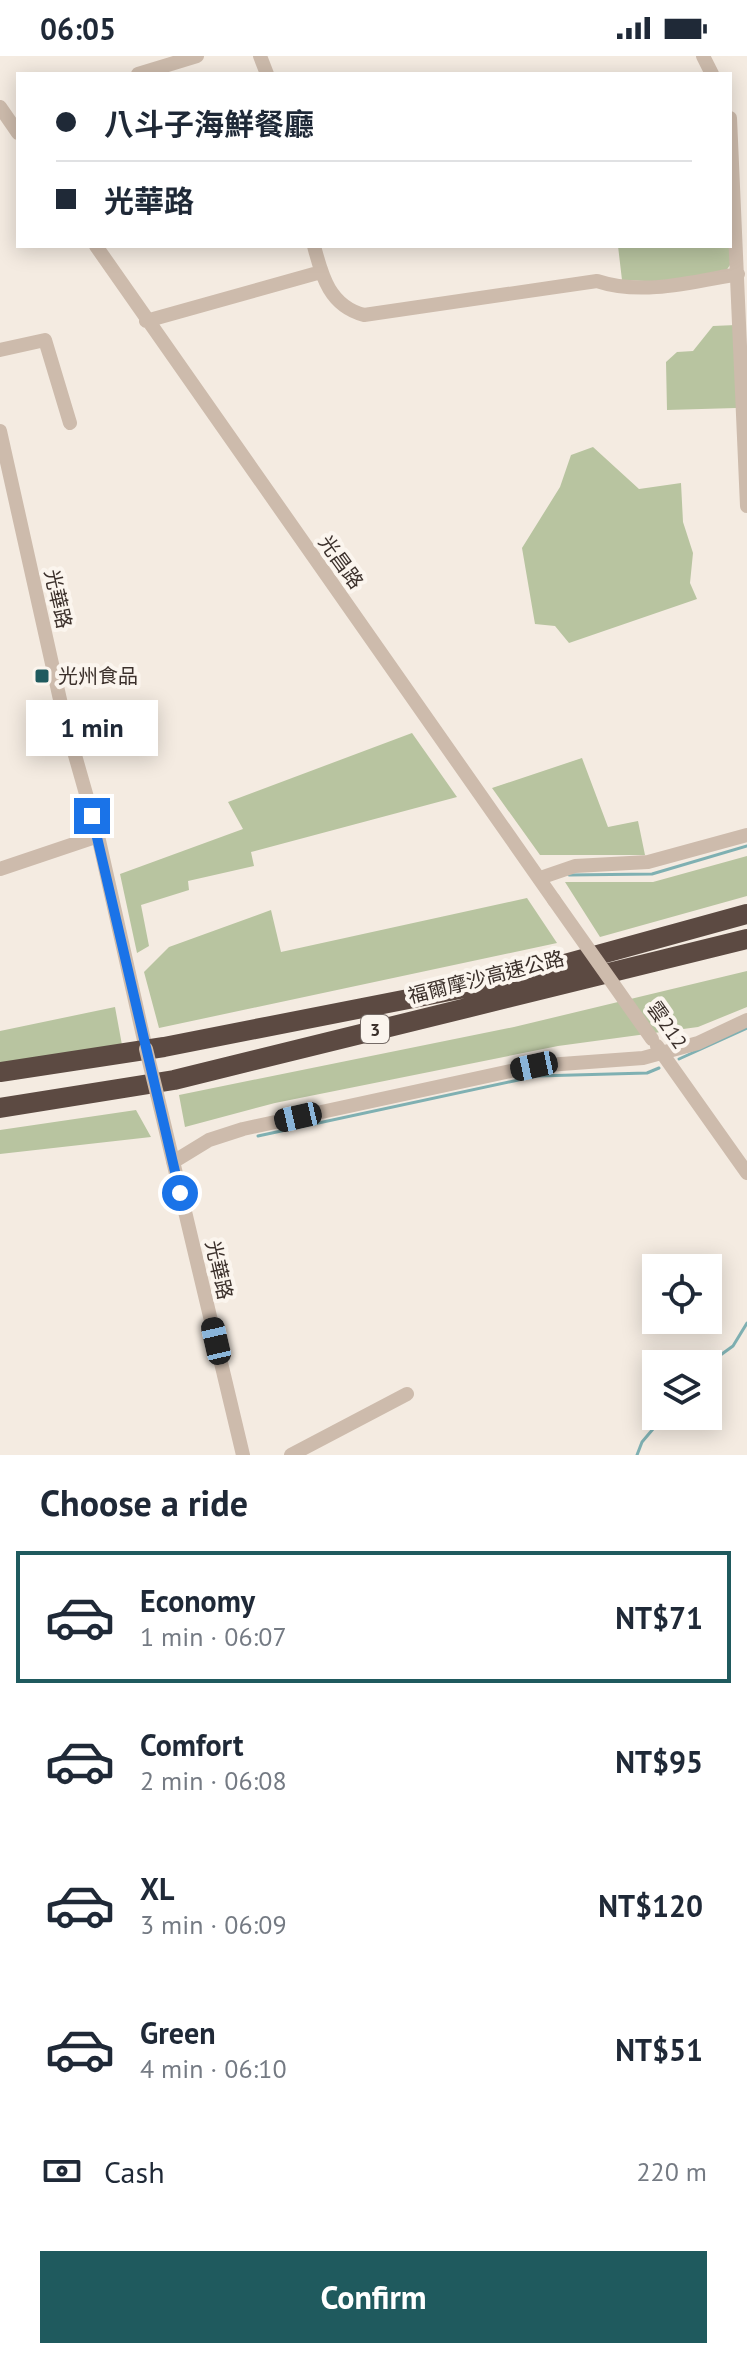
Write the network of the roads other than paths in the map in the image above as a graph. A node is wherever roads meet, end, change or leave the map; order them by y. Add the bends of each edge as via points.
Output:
1 (197, 56) edge
2 (145, 72) edge
3 (0, 107) edge
4 (15, 124) edge
5 (732, 157) edge
6 (97, 248) edge
7 (315, 248) edge
8 (321, 272) junction
9 (738, 274) junction
10 (146, 321) junction
11 (0, 350) edge
12 (70, 423) dead end
13 (0, 431) edge
14 (747, 506) edge
15 (747, 835) edge
16 (98, 836) junction
17 (0, 869) edge
18 (540, 878) junction
19 (554, 900) joint
20 (747, 914) edge
21 (747, 939) edge
22 (747, 1020) edge
23 (662, 1053) junction
24 (0, 1072) edge
25 (0, 1108) edge
26 (173, 1162) junction
27 (747, 1173) edge
28 (407, 1394) dead end
29 (243, 1455) edge
30 (291, 1455) edge

1 - 2 street
3 - 4 street
5 - 9 street
6 - 10 street, 光昌路 / 雲212
7 - 8 street
8 - 9 street via 325,286 347,311 364,315 597,281 619,289
8 - 10 street
9 - 14 street
10 - 18 street, 光昌路 / 雲212
11 - 12 street via 45,340
13 - 16 street, 光華路 via 63,713
15 - 18 street via 648,862 575,866
16 - 17 street
16 - 26 street, 光華路, bridge
18 - 19 street, 光昌路 / 雲212
19 - 23 street, 雲212 / 雲212, bridge
20 - 24 highway, 福爾摩沙高速公路 / 3 via 510,979 164,1047
21 - 25 highway, 福爾摩沙高速公路 / 3 via 174,1080
22 - 23 street
23 - 26 street via 534,1066 289,1119 209,1140
23 - 27 street, 雲212 / 雲212
26 - 29 street, 光華路
28 - 30 street

